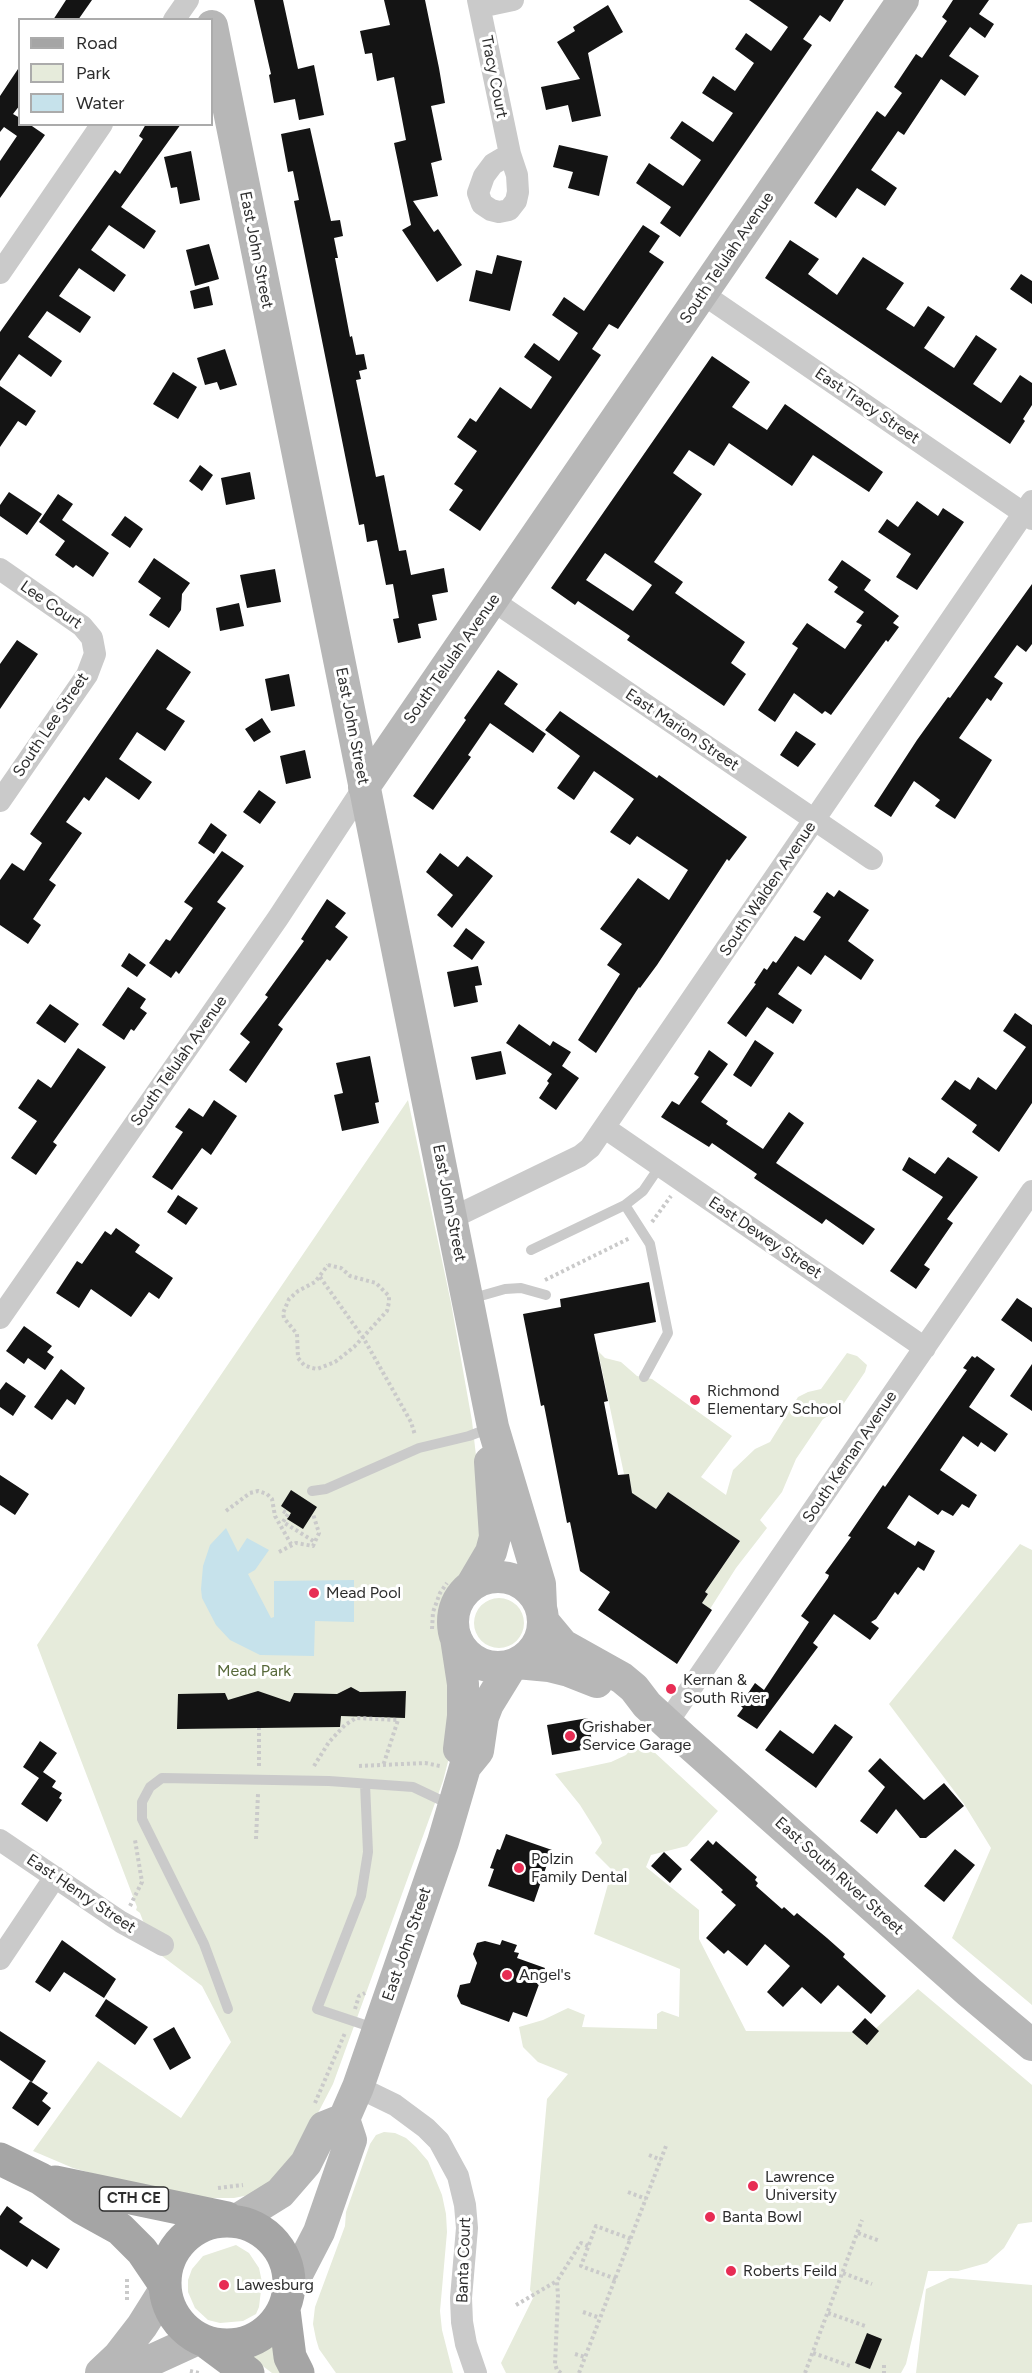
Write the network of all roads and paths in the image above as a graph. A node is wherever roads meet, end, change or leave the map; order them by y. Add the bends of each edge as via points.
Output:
1 (188, 0) edge
2 (206, 0) edge
3 (513, 0) edge
4 (903, 0) edge
5 (479, 4) edge
6 (175, 18) edge
7 (210, 18) edge
8 (213, 31) edge
9 (101, 126) edge
10 (510, 154) dead end
11 (0, 273) edge
12 (703, 294) junction
13 (1029, 511) edge
14 (0, 569) edge
15 (492, 600) junction
16 (94, 646) joint
17 (364, 787) junction
18 (0, 801) edge
19 (814, 820) junction
20 (872, 859) dead end
21 (605, 1128) junction
22 (660, 1167) junction
23 (681, 1181) junction
24 (1032, 1191) edge
25 (625, 1205) junction
26 (452, 1218) junction
27 (642, 1232) junction
28 (531, 1250) dead end
29 (320, 1277) junction
30 (546, 1295) joint
31 (468, 1300) junction
32 (0, 1317) edge
33 (364, 1339) junction
34 (925, 1348) junction
35 (644, 1377) dead end
36 (493, 1427) junction
37 (419, 1448) junction
38 (312, 1491) dead end
39 (226, 1511) dead end
40 (284, 1511) dead end
41 (313, 1514) dead end
42 (315, 1542) junction
43 (291, 1544) junction
44 (279, 1552) dead end
45 (471, 1587) junction
46 (542, 1614) junction
47 (455, 1637) junction
48 (515, 1664) junction
49 (657, 1714) junction
50 (259, 1728) dead end
51 (247, 1766) dead end
52 (259, 1766) junction
53 (270, 1766) dead end
54 (303, 1766) dead end
55 (314, 1766) junction
56 (326, 1766) dead end
57 (348, 1766) dead end
58 (383, 1767) junction
59 (453, 1767) junction
60 (365, 1784) junction
61 (258, 1794) dead end
62 (454, 1806) junction
63 (134, 1834) dead end
64 (256, 1839) dead end
65 (0, 1840) edge
66 (56, 1877) junction
67 (121, 1922) junction
68 (163, 1945) dead end
69 (0, 1959) edge
70 (359, 1996) dead end
71 (228, 2009) dead end
72 (364, 2025) junction
73 (1032, 2045) edge
74 (358, 2087) junction
75 (311, 2112) dead end
76 (344, 2119) junction
77 (666, 2145) dead end
78 (649, 2156) dead end
79 (0, 2159) edge
80 (661, 2160) junction
81 (41, 2179) junction
82 (250, 2184) dead end
83 (214, 2187) dead end
84 (628, 2192) dead end
85 (646, 2199) junction
86 (232, 2219) junction
87 (862, 2220) dead end
88 (858, 2233) junction
89 (631, 2239) junction
90 (880, 2241) dead end
91 (588, 2246) junction
92 (843, 2273) junction
93 (127, 2274) dead end
94 (616, 2279) junction
95 (557, 2281) junction
96 (872, 2284) dead end
97 (164, 2288) junction
98 (287, 2300) junction
99 (516, 2306) dead end
100 (125, 2308) dead end
101 (583, 2312) dead end
102 (828, 2313) junction
103 (600, 2318) junction
104 (865, 2326) dead end
105 (204, 2342) junction
106 (813, 2353) junction
107 (575, 2354) dead end
108 (585, 2357) junction
109 (850, 2366) dead end
110 (101, 2373) edge
111 (134, 2373) edge
112 (249, 2373) edge
113 (298, 2373) edge
114 (476, 2373) edge
115 (561, 2373) edge
116 (579, 2373) edge
117 (805, 2373) edge

1 - 6 street
2 - 7 street
3 - 5 street
4 - 12 street, South Telulah Avenue
5 - 10 street, Tracy Court
8 - 17 street, East John Street
9 - 11 street
12 - 13 street, East Tracy Street
12 - 15 street, South Telulah Avenue
13 - 19 street, South Walden Avenue
14 - 16 street, Lee Court via 82,626
15 - 17 street, South Telulah Avenue
15 - 19 street, East Marion Street
16 - 18 street, South Lee Street via 87,675
17 - 26 street, East John Street
17 - 32 street, South Telulah Avenue via 278,918
19 - 20 street, East Marion Street
19 - 21 street, South Walden Avenue
21 - 22 street, East Dewey Street
21 - 26 street, South Walden Avenue via 580,1156
22 - 23 street, East Dewey Street
22 - 25 lane via 642,1191
23 - 27 path
23 - 34 street, East Dewey Street
24 - 34 street, South Kernan Avenue
25 - 27 lane
25 - 28 lane
26 - 31 street, East John Street
27 - 30 path via 543,1281
27 - 35 lane via 650,1244 668,1333
29 - 33 path
29 - 33 path via 328,1265 334,1265 350,1276 376,1283 389,1296 387,1311
29 - 33 path via 289,1299 283,1313 297,1334 298,1358 312,1368 325,1367
30 - 31 lane via 520,1288
31 - 36 street, East John Street
33 - 37 path via 411,1422
34 - 49 street, South Kernan Avenue
36 - 37 lane
36 - 45 street, East John Street via 490,1468 495,1537
36 - 46 street, East John Street via 540,1584
37 - 38 lane via 326,1489
39 - 43 path via 249,1493 267,1494
40 - 42 path via 288,1514 283,1522
41 - 42 path via 319,1533
42 - 43 path via 309,1546
43 - 44 path
45 - 46 street via 497,1577 511,1579 534,1595
45 - 47 street via 455,1609
46 - 48 street via 542,1634 537,1646
46 - 49 street, East South River Street via 563,1645 622,1678
47 - 48 street via 462,1650 484,1665 498,1668
47 - 59 street, East John Street via 463,1684 463,1716
48 - 49 street, East South River Street via 569,1671
48 - 59 street, East John Street via 488,1704 478,1751
49 - 73 street, East South River Street
50 - 52 path
51 - 52 path
52 - 53 path
54 - 55 path
55 - 56 path
55 - 58 path via 329,1742 356,1718 398,1720
57 - 58 path
58 - 59 path via 394,1763
59 - 62 street, East John Street
60 - 62 lane via 413,1787
60 - 71 lane via 162,1778 150,1787 142,1802 142,1819 204,1944
60 - 72 lane via 368,1852 362,1896 318,2009
61 - 64 path
62 - 72 street, East John Street
63 - 67 path via 142,1882
65 - 66 street, East Henry Street
66 - 67 street, East Henry Street
66 - 69 street
67 - 68 street, East Henry Street
70 - 72 path
72 - 74 street, East John Street
72 - 75 path
74 - 76 street, East John Street
74 - 114 street, Banta Court via 395,2105 426,2128 439,2142 458,2176 467,2228 462,2322
76 - 86 street via 324,2127 306,2163 280,2193
76 - 98 street via 351,2140 319,2232
77 - 80 path
78 - 80 path
79 - 81 main road, CTH CE
80 - 85 path
81 - 86 main road, CTH CE
81 - 97 main road, CTH CE via 133,2240
82 - 83 path
84 - 85 path
85 - 89 path
86 - 97 main road via 201,2227 185,2238 170,2259
86 - 98 main road via 256,2226 271,2238 289,2272
87 - 88 path
88 - 90 path
88 - 92 path
89 - 91 path via 596,2226
89 - 94 path
91 - 94 path via 581,2266
91 - 95 path via 581,2243
92 - 96 path
92 - 102 path
93 - 100 path
94 - 103 path
95 - 99 path
95 - 115 path via 555,2364
97 - 105 main road via 178,2322
97 - 110 street via 138,2332
98 - 105 main road via 272,2326 257,2337 244,2342
98 - 113 main road via 290,2357
101 - 103 path
102 - 104 path
102 - 106 path
103 - 108 path
105 - 111 street via 152,2360
105 - 112 main road
106 - 109 path
106 - 117 path
107 - 108 path
108 - 116 path

